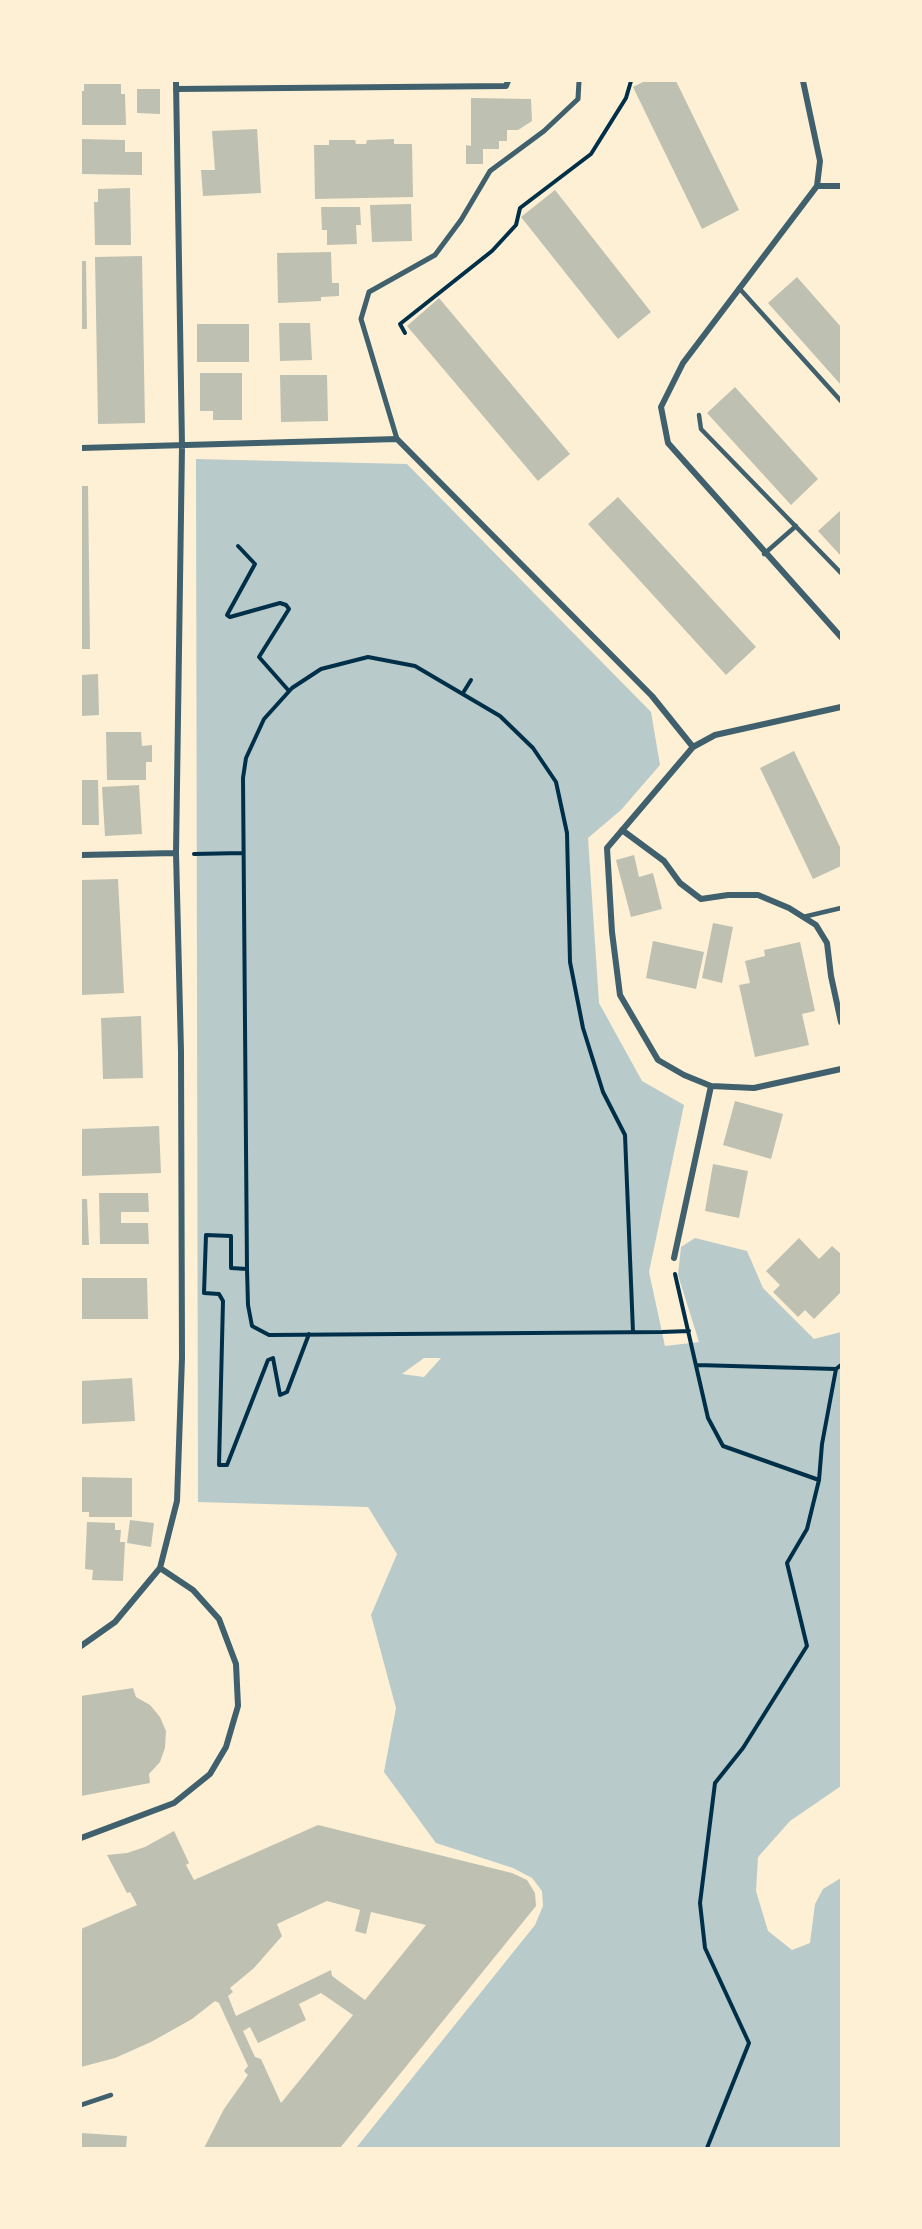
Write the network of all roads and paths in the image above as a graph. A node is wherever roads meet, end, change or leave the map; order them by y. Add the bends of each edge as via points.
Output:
1 (176, 81) edge
2 (508, 81) edge
3 (579, 81) edge
4 (631, 81) edge
5 (803, 81) edge
6 (176, 89) junction
7 (817, 186) junction
8 (841, 186) edge
9 (739, 288) junction
10 (405, 333) dead end
11 (841, 401) edge
12 (699, 415) dead end
13 (398, 439) junction
14 (182, 446) junction
15 (81, 448) edge
16 (796, 526) junction
17 (238, 546) dead end
18 (764, 554) junction
19 (841, 573) edge
20 (841, 638) edge
21 (471, 680) dead end
22 (289, 691) junction
23 (463, 693) junction
24 (841, 707) edge
25 (693, 747) junction
26 (622, 830) junction
27 (176, 853) junction
28 (242, 853) junction
29 (198, 854) dead end
30 (81, 855) edge
31 (841, 908) edge
32 (803, 917) junction
33 (841, 1022) edge
34 (841, 1069) edge
35 (711, 1086) junction
36 (674, 1258) dead end
37 (247, 1269) junction
38 (676, 1280) dead end
39 (689, 1331) junction
40 (633, 1332) junction
41 (309, 1334) junction
42 (697, 1365) junction
43 (841, 1365) edge
44 (836, 1369) junction
45 (819, 1480) junction
46 (160, 1568) junction
47 (81, 1646) edge
48 (81, 1838) edge
49 (111, 2095) dead end
50 (81, 2105) edge
51 (707, 2148) edge

1 - 6 street
2 - 6 street via 506,86
3 - 13 street via 578,99 544,131 490,171 435,255 369,292 361,319
4 - 10 path via 626,98 591,154 520,208 516,225 492,252 400,324
5 - 7 street via 820,161
6 - 14 street
7 - 8 street
7 - 9 street
9 - 11 lane
9 - 18 street via 683,363 661,407 668,443
12 - 16 lane via 701,429
13 - 14 street
13 - 25 street via 652,696
14 - 15 street
14 - 27 street
16 - 18 lane
16 - 19 lane
17 - 22 path via 255,564 226,615 286,604 289,609 259,657
18 - 20 street
21 - 23 path
22 - 23 path via 321,669 368,657 415,666
22 - 28 path via 264,719 246,758
23 - 40 path via 500,716 533,748 556,782 567,833 570,962 583,1028 603,1092 625,1135
24 - 25 street via 715,735
25 - 26 street
26 - 32 street via 664,861 681,883 701,899 759,895
26 - 35 street via 608,848 620,995 658,1060
27 - 30 street
27 - 46 street via 182,1051 182,1358 177,1501
28 - 29 path
28 - 37 path
31 - 32 lane
32 - 33 street via 816,925 827,943
34 - 35 street via 754,1088
35 - 36 street
37 - 41 path via 252,1326 270,1335
37 - 41 path via 231,1268 231,1236 206,1235 204,1293 219,1294 223,1301 219,1465 227,1465 268,1360 273,1358 280,1395 286,1392
38 - 39 path
39 - 40 path
39 - 42 path
40 - 41 path
42 - 44 path
42 - 45 path via 708,1418 723,1446
43 - 44 path
44 - 45 path via 822,1430
45 - 51 path via 807,1529 787,1563 807,1646 743,1748 715,1783 700,1903 705,1948 749,2043
46 - 47 street via 115,1622
46 - 48 street via 193,1590 219,1619 236,1664 238,1706 226,1747 210,1774 174,1803
49 - 50 lane

